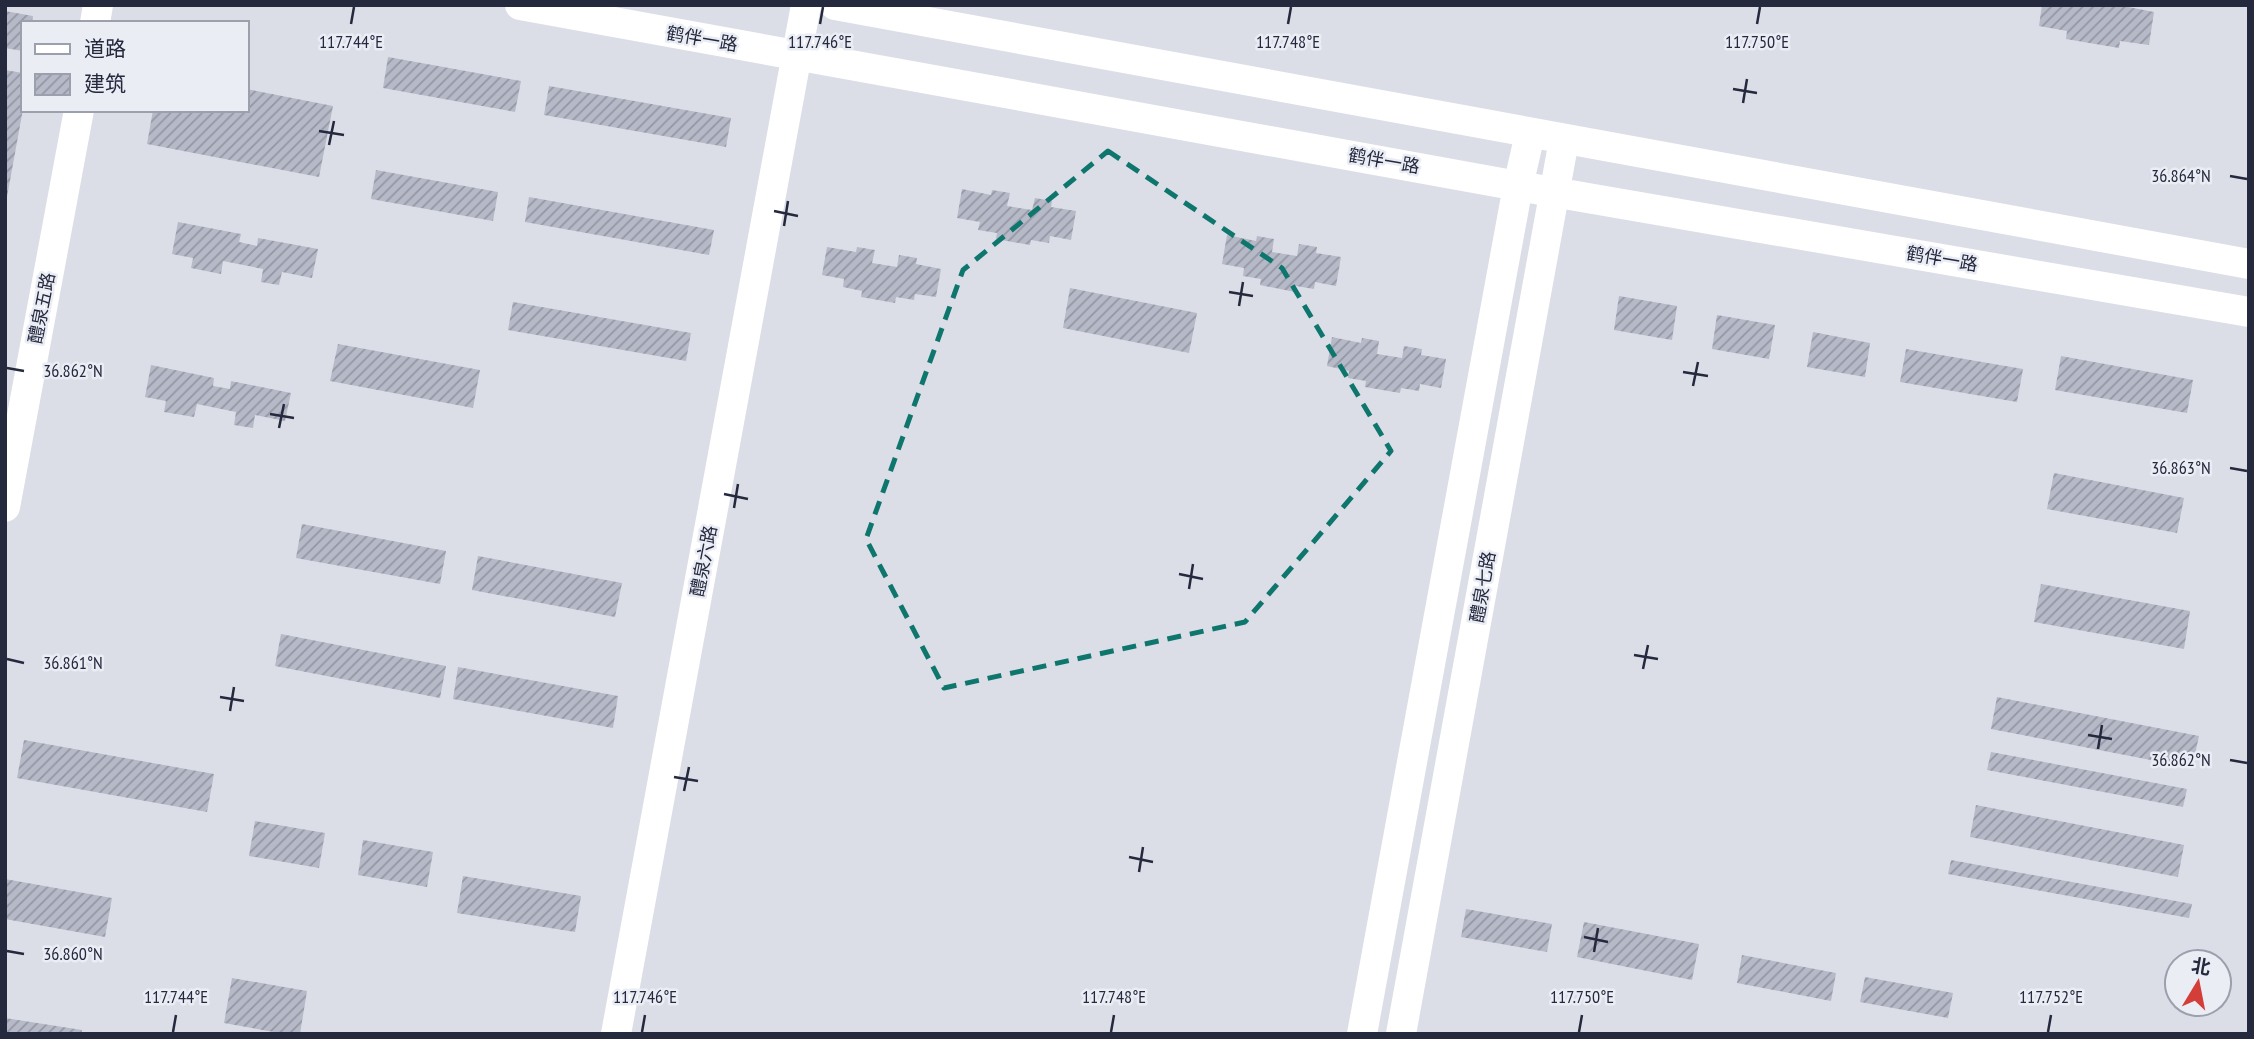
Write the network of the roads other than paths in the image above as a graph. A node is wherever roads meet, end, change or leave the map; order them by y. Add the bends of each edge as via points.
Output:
1 (520, 5) edge
2 (806, 5) edge
3 (835, 5) edge
4 (797, 56) junction
5 (79, 112) edge
6 (1530, 134) junction
7 (1564, 140) junction
8 (1518, 186) junction
9 (1555, 192) junction
10 (2249, 264) edge
11 (2249, 312) edge
12 (5, 506) edge
13 (616, 1034) edge
14 (1362, 1034) edge
15 (1402, 1034) edge

1 - 4 main road, 鹤伴一路
2 - 4 main road, 醴泉六路
3 - 6 main road
4 - 8 main road, 鹤伴一路
4 - 13 main road, 醴泉六路
5 - 12 main road, 醴泉五路
6 - 7 main road
6 - 8 main road
7 - 9 main road, 醴泉七路
7 - 10 main road
8 - 9 main road, 鹤伴一路
8 - 14 main road
9 - 11 main road, 鹤伴一路
9 - 15 main road, 醴泉七路

